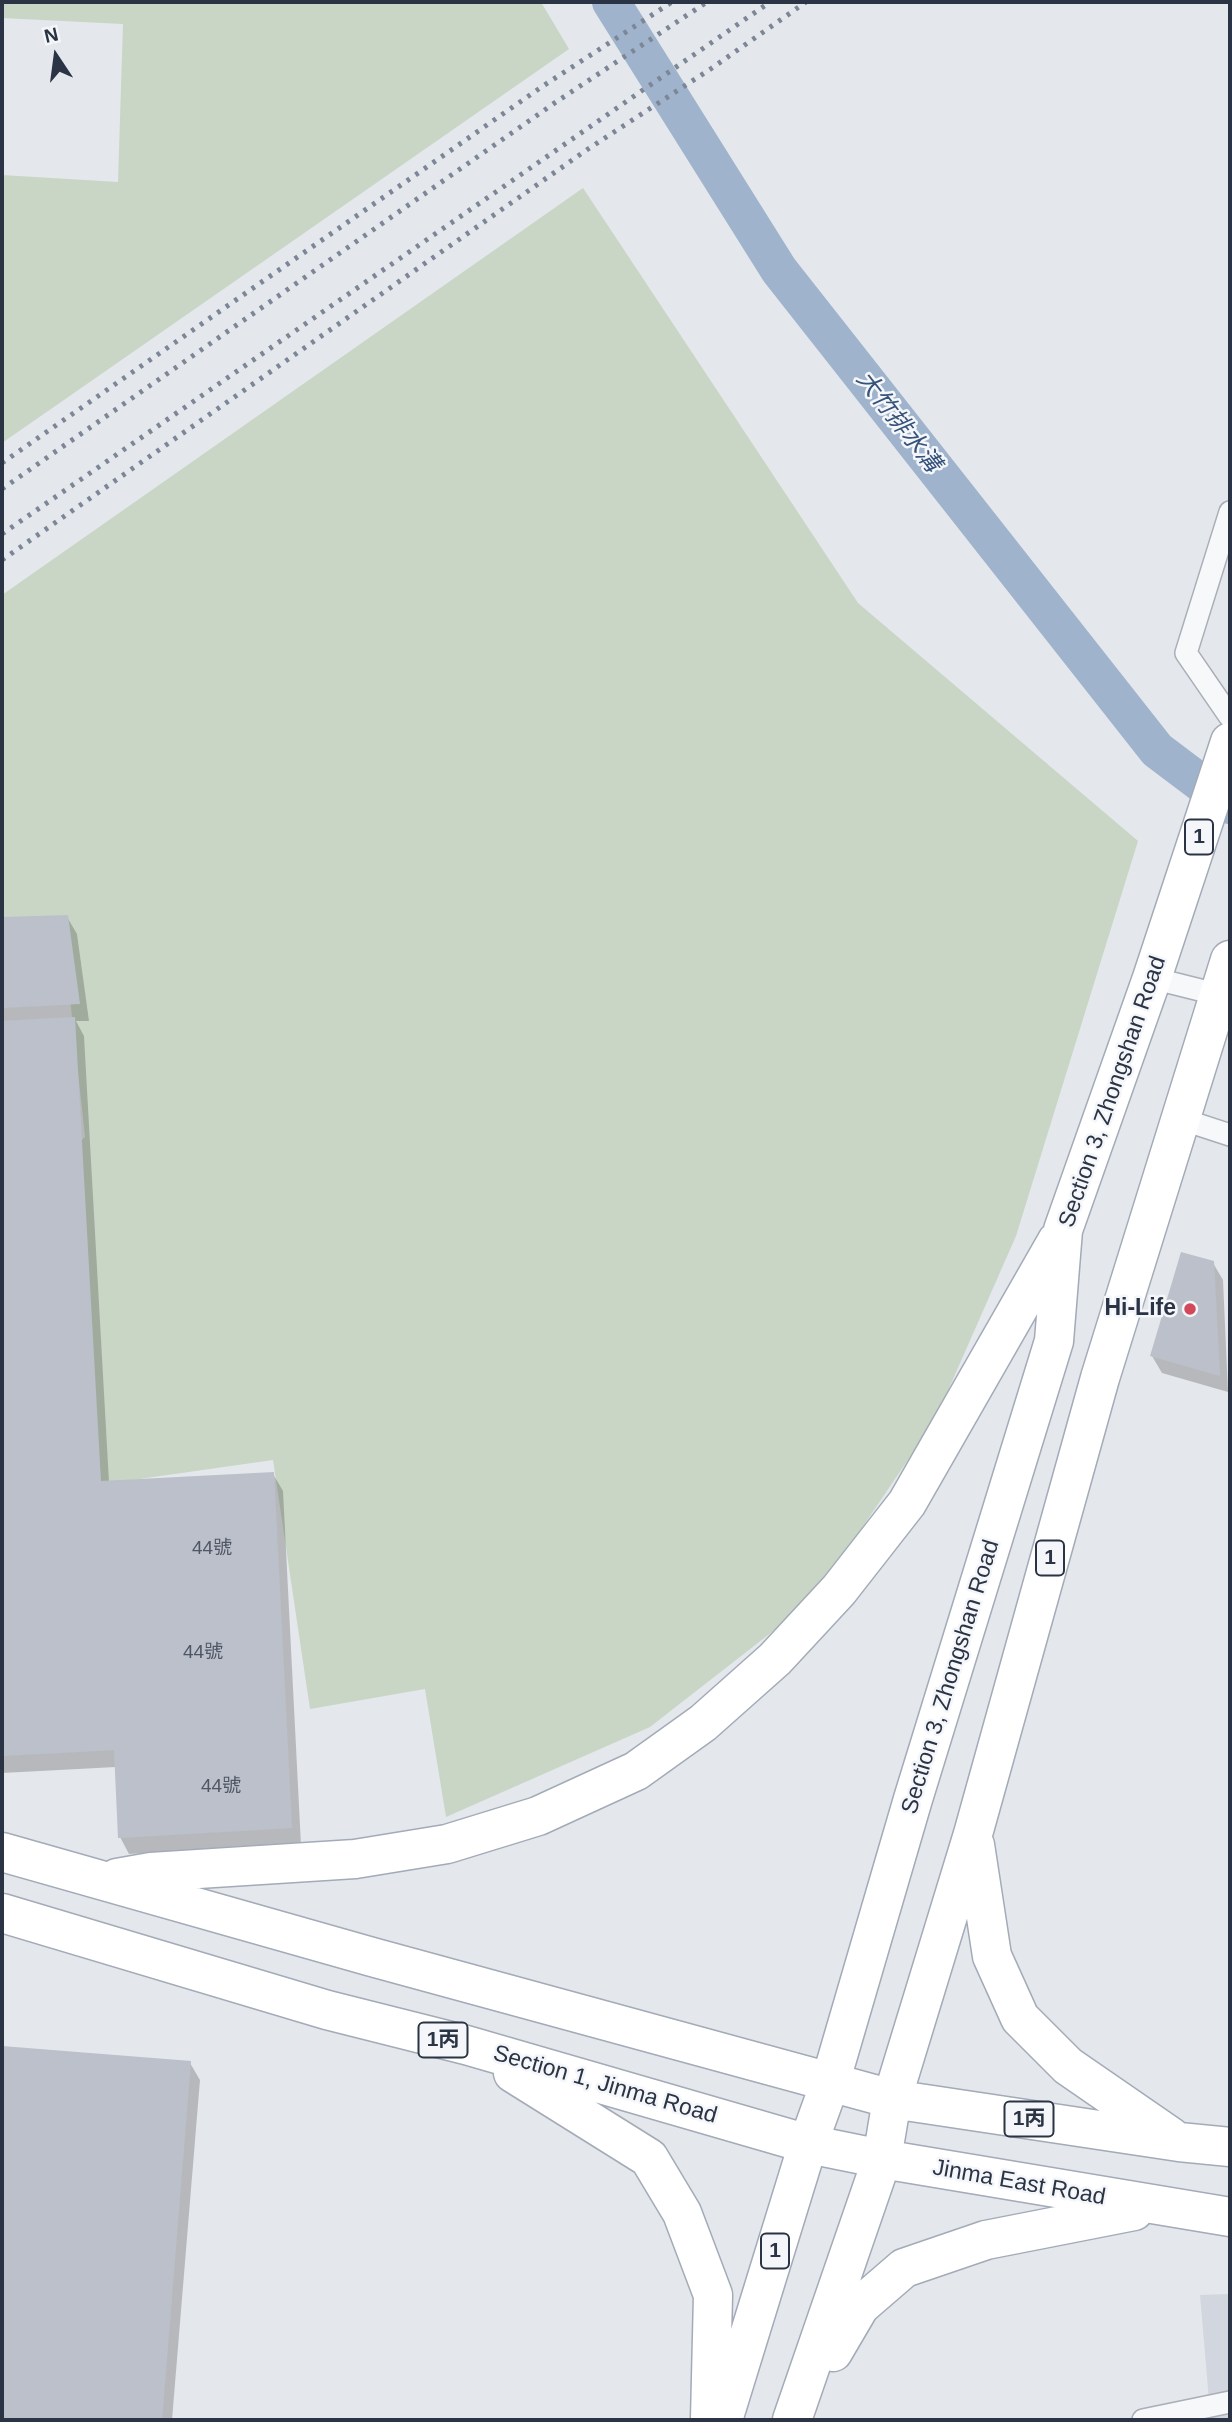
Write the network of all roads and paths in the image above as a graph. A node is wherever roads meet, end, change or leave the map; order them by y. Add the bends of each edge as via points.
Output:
1 (1230, 512) edge
2 (1230, 717) edge
3 (1230, 741) edge
4 (1152, 978) junction
5 (1228, 990) edge
6 (1181, 1119) junction
7 (1230, 1135) edge
8 (1063, 1230) junction
9 (973, 1834) junction
10 (2, 1852) edge
11 (102, 1880) junction
12 (2, 1913) edge
13 (466, 2045) junction
14 (830, 2083) junction
15 (892, 2099) junction
16 (1179, 2142) junction
17 (808, 2144) junction
18 (1230, 2147) edge
19 (882, 2159) junction
20 (1156, 2206) junction
21 (1230, 2217) edge
22 (1230, 2402) edge
23 (710, 2420) edge
24 (723, 2420) edge
25 (793, 2420) edge
26 (1143, 2420) edge

1 - 2 lane via 1186,653
3 - 4 main road, Section 3, Zhongshan Road / 1
4 - 5 lane
4 - 8 main road, Section 3, Zhongshan Road / 1
5 - 6 main road, 1
6 - 7 lane
6 - 9 main road, 1 via 1100,1378
8 - 11 main road, 1 via 907,1503 839,1590 775,1659 703,1723 636,1772 538,1816 447,1844 355,1859 151,1872
8 - 14 main road, Section 3, Zhongshan Road / 1 via 1054,1342
9 - 15 main road, 1
9 - 16 main road via 992,1956 1020,2018 1068,2066
10 - 11 main road, 1丙
11 - 14 main road, 1丙
12 - 13 main road, Section 1, Jinma Road / 1丙 via 327,2010
13 - 17 main road, Section 1, Jinma Road / 1丙
13 - 23 main road via 649,2158 682,2213 713,2295
14 - 15 main road, 1丙
14 - 17 main road, Section 3, Zhongshan Road / 1
15 - 16 main road, 1丙
15 - 19 main road, 1
16 - 18 main road, 1丙
17 - 19 main road, Jinma East Road / 1丙
17 - 24 main road, Section 3, Zhongshan Road / 1
19 - 20 main road, Jinma East Road / 1丙
19 - 25 main road, 1
20 - 21 main road, Jinma East Road / 1丙
20 - 25 main road via 986,2240 904,2267 860,2306
22 - 26 lane

